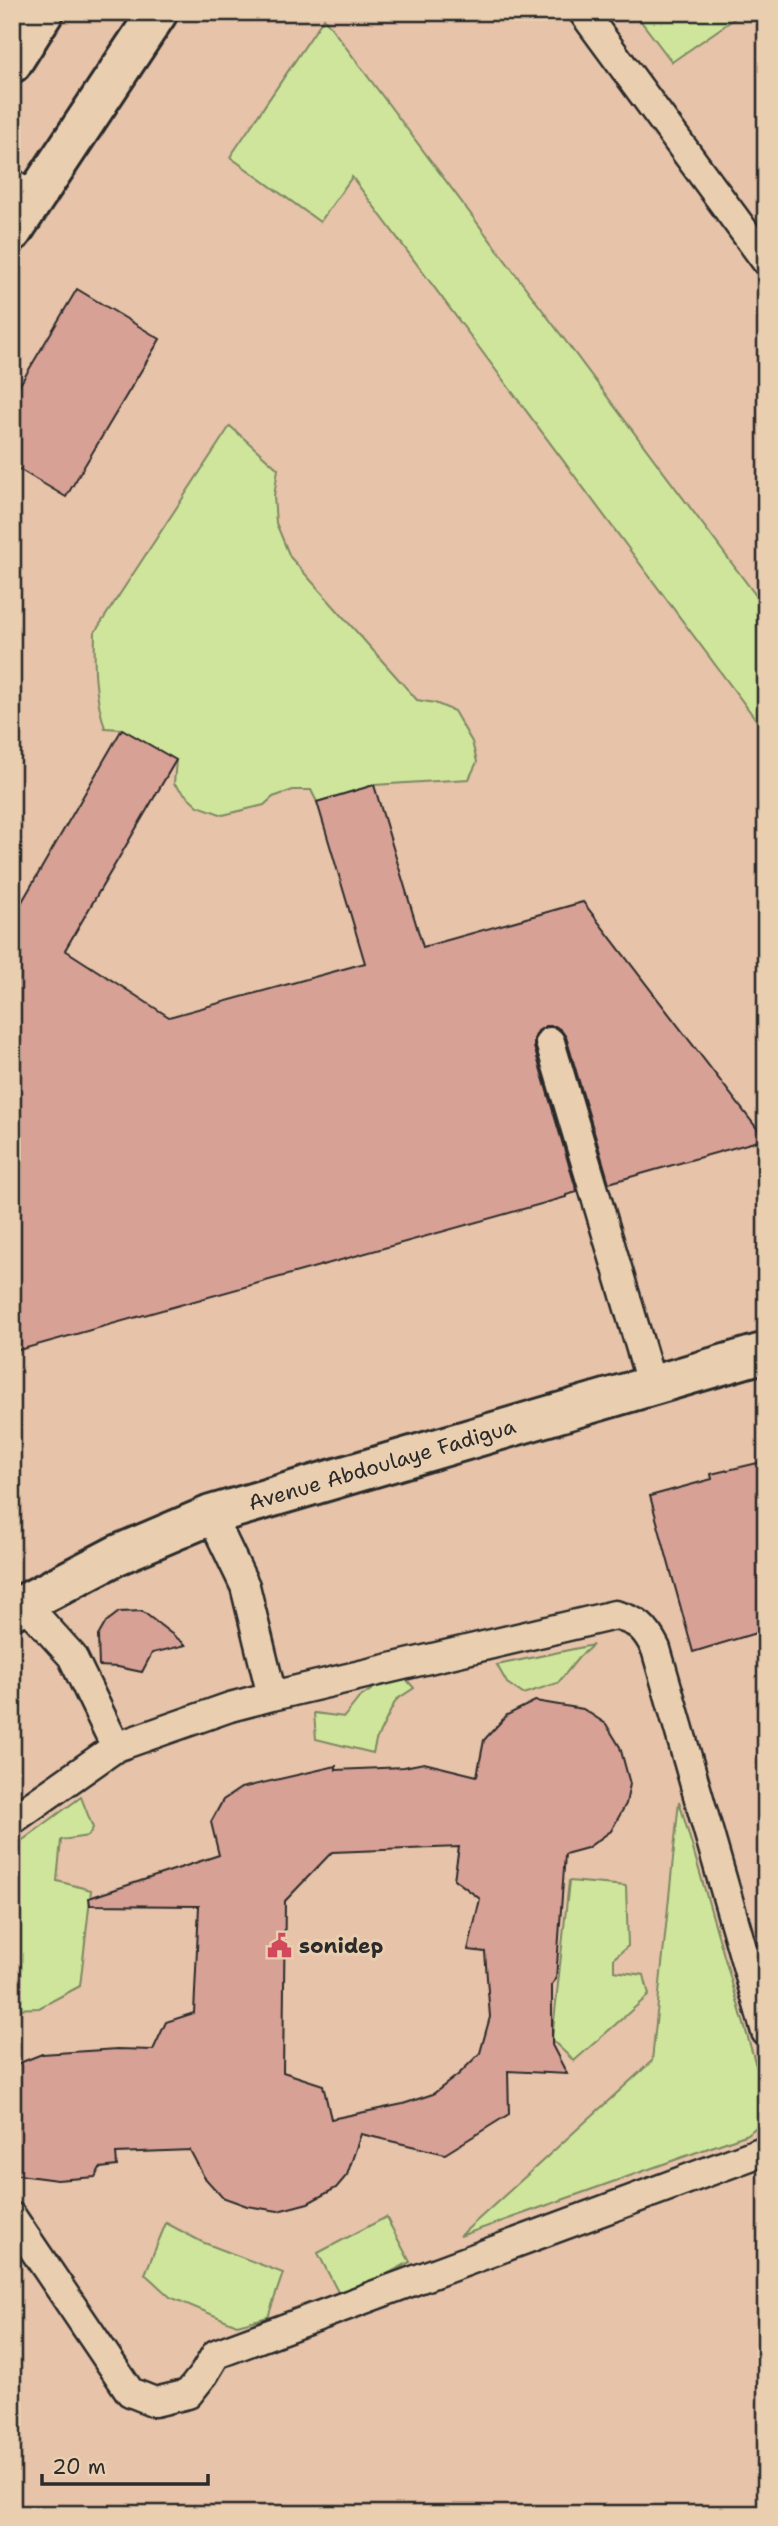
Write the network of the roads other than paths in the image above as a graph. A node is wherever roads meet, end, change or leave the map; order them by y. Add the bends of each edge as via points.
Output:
1 (44, 12) edge
2 (158, 12) edge
3 (583, 12) edge
4 (12, 62) edge
5 (23, 191) edge
6 (12, 232) edge
7 (766, 261) edge
8 (550, 1042) dead end
9 (766, 1352) edge
10 (652, 1385) junction
11 (211, 1515) junction
12 (18, 1606) edge
13 (272, 1696) junction
14 (116, 1747) junction
15 (12, 1820) edge
16 (766, 2032) edge
17 (766, 2150) edge
18 (12, 2217) edge

1 - 4 street
2 - 5 street
3 - 7 lane
5 - 6 street
8 - 10 lane
9 - 10 street, Avenue Abdoulaye Fadigua
10 - 11 street, Avenue Abdoulaye Fadigua
11 - 12 street, Avenue Abdoulaye Fadigua via 117,1555
11 - 13 lane via 245,1586
12 - 14 lane via 72,1656
13 - 14 lane
13 - 16 lane via 615,1615 632,1619 656,1649
14 - 15 lane
17 - 18 lane via 216,2354 188,2394 155,2402 130,2392

